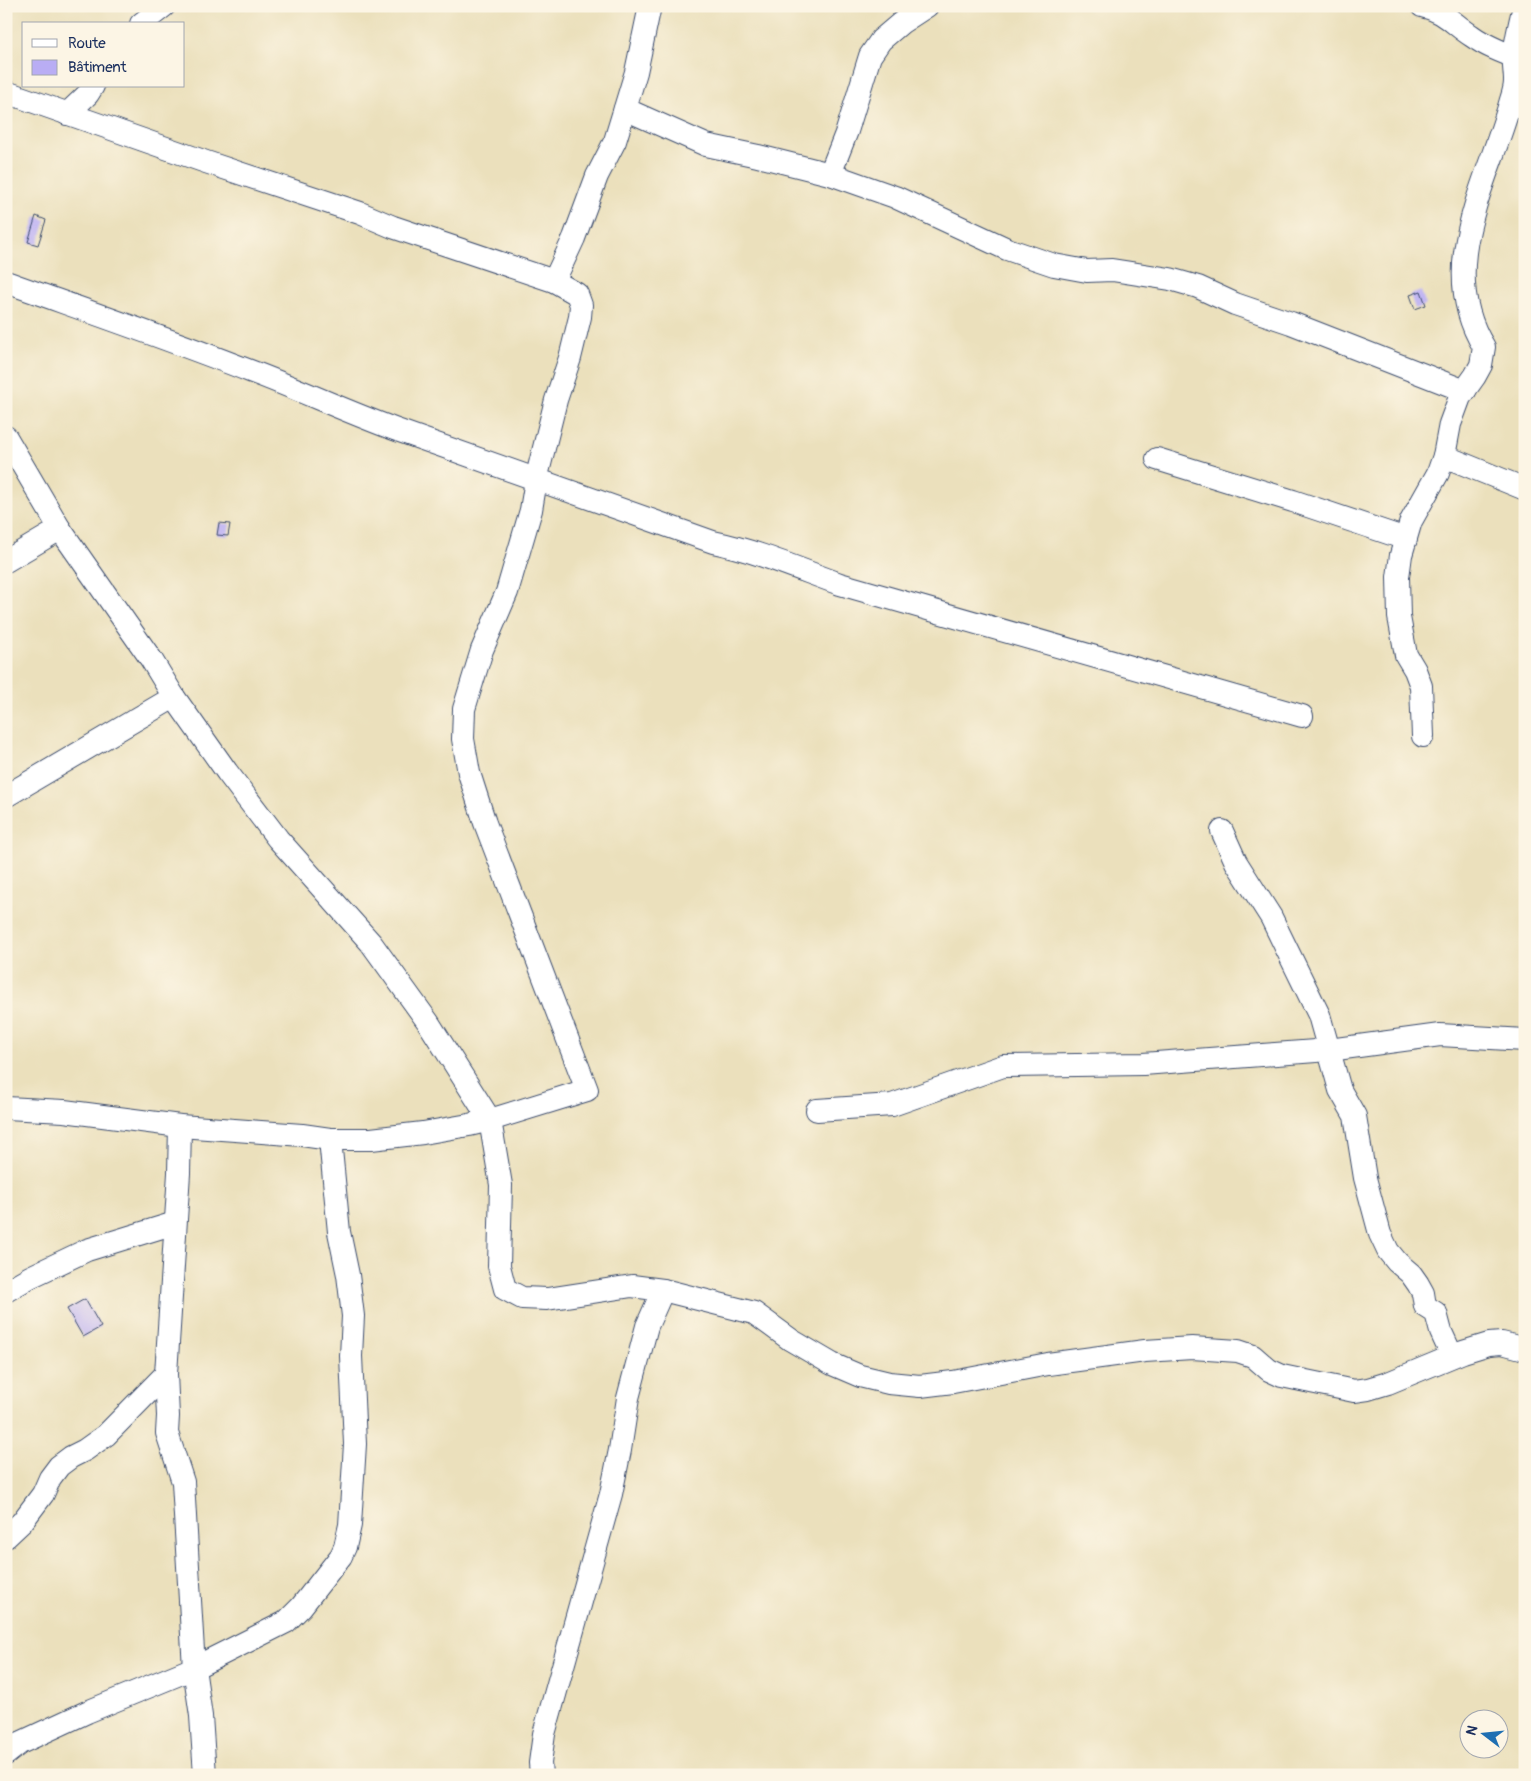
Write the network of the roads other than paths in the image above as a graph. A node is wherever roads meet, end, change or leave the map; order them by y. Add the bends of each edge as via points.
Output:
1 (164, 6) edge
2 (650, 6) edge
3 (927, 6) edge
4 (1422, 6) edge
5 (1524, 6) edge
6 (144, 22) edge
7 (1519, 59) edge
8 (91, 88) edge
9 (6, 92) edge
10 (626, 109) junction
11 (67, 114) junction
12 (830, 174) junction
13 (554, 281) junction
14 (6, 282) edge
15 (1465, 391) junction
16 (6, 438) edge
17 (1444, 456) junction
18 (1158, 459) dead end
19 (536, 480) junction
20 (1525, 489) edge
21 (60, 529) junction
22 (1406, 539) junction
23 (6, 561) edge
24 (174, 697) junction
25 (1302, 716) dead end
26 (1423, 736) dead end
27 (6, 796) edge
28 (1222, 831) dead end
29 (1525, 1040) edge
30 (1329, 1050) junction
31 (6, 1108) edge
32 (817, 1110) dead end
33 (490, 1120) junction
34 (180, 1126) junction
35 (330, 1139) junction
36 (175, 1223) junction
37 (663, 1290) junction
38 (6, 1292) edge
39 (1525, 1349) edge
40 (1452, 1356) junction
41 (166, 1374) junction
42 (6, 1537) edge
43 (194, 1668) junction
44 (6, 1754) edge
45 (205, 1775) edge
46 (541, 1775) edge

1 - 6 street
2 - 10 street
3 - 12 street via 881,40 870,56 848,130
4 - 7 street via 1435,9 1472,36
5 - 7 street
7 - 15 street via 1510,102 1467,239 1463,266 1467,308 1484,348 1481,365
8 - 11 street
9 - 11 street
10 - 12 street via 706,145
10 - 13 street
11 - 13 street
12 - 15 street via 895,197 1007,249 1054,265 1161,277 1198,287 1234,304
13 - 19 street via 577,294 581,305 580,317
14 - 19 street via 249,370 351,414
15 - 17 street via 1450,424
16 - 21 street
17 - 20 street
17 - 22 street via 1411,521
18 - 22 street
19 - 25 street via 840,584
19 - 33 street via 531,510 507,592 482,650 464,709 463,739 469,772 485,823 586,1090
21 - 23 street
21 - 24 street
22 - 26 street via 1398,577 1399,616 1406,655 1421,686
24 - 27 street
24 - 33 street via 278,839 370,943 428,1022
28 - 30 street via 1302,980 1318,1014
29 - 30 street via 1440,1035
30 - 32 street via 1143,1064 1003,1066 892,1105
30 - 40 street via 1340,1090 1355,1116 1365,1178 1380,1234 1388,1251 1418,1284 1425,1306 1436,1313
31 - 34 street
33 - 35 street via 423,1133 371,1139
33 - 37 street via 501,1185 499,1266 505,1289 522,1298 547,1299 632,1286
34 - 35 street
34 - 36 street
35 - 43 street via 339,1232 353,1316 350,1356 355,1444 346,1547 286,1622
36 - 38 street via 87,1250
36 - 41 street
37 - 40 street via 754,1312 791,1340 832,1364 890,1384 920,1386 1048,1364 1192,1348 1238,1351 1253,1356 1282,1376 1354,1390 1388,1383
37 - 46 street via 647,1326 628,1398 610,1494 544,1734
39 - 40 street via 1502,1343
41 - 42 street via 106,1435 59,1466 44,1494
41 - 43 street via 167,1433 184,1491
43 - 44 street via 87,1712 20,1743
43 - 45 street

